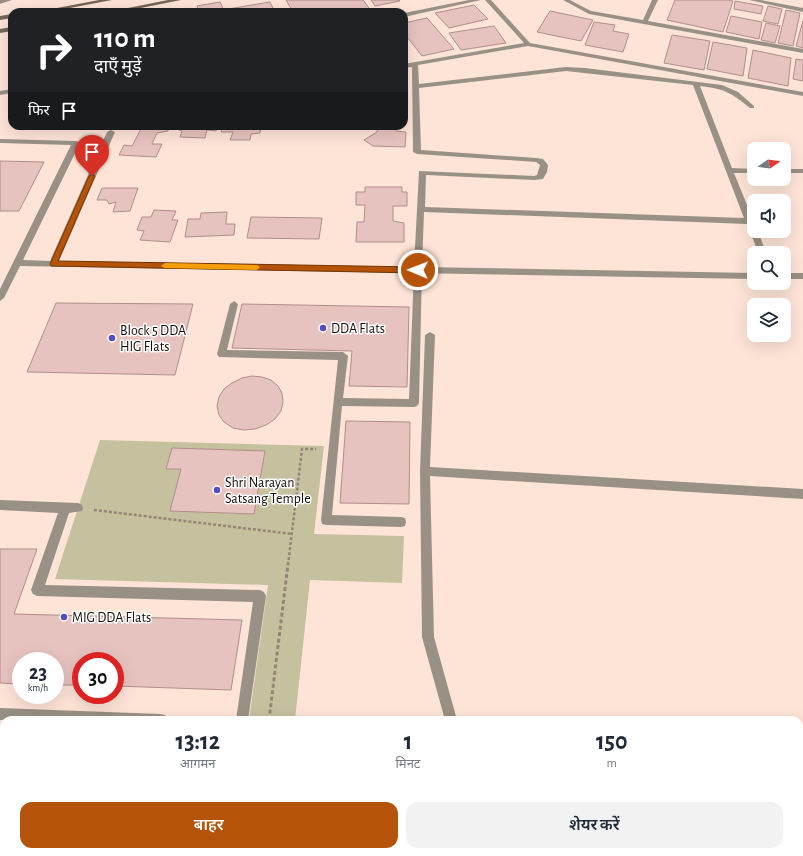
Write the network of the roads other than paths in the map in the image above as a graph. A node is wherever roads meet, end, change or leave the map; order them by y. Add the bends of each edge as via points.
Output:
1 (10, 0) edge
2 (109, 0) edge
3 (178, 0) edge
4 (478, 0) edge
5 (488, 0) edge
6 (566, 0) edge
7 (655, 0) edge
8 (752, 0) edge
9 (0, 2) edge
10 (62, 8) edge
11 (133, 8) edge
12 (803, 10) edge
13 (408, 14) edge
14 (645, 22) junction
15 (528, 44) junction
16 (803, 51) edge
17 (416, 64) junction
18 (408, 65) edge
19 (695, 83) junction
20 (416, 86) junction
21 (803, 94) edge
22 (752, 108) dead end
23 (111, 132) dead end
24 (0, 141) edge
25 (730, 170) junction
26 (747, 170) edge
27 (791, 171) edge
28 (803, 171) edge
29 (420, 209) junction
30 (747, 216) edge
31 (747, 221) edge
32 (17, 263) junction
33 (54, 264) junction
34 (418, 270) junction
35 (747, 276) edge
36 (791, 276) edge
37 (803, 276) edge
38 (0, 298) edge
39 (234, 304) dead end
40 (430, 334) dead end
41 (338, 402) junction
42 (425, 471) junction
43 (803, 494) edge
44 (0, 505) edge
45 (65, 508) junction
46 (78, 508) road end
47 (401, 522) dead end
48 (0, 714) edge
49 (53, 716) edge
50 (243, 716) edge
51 (450, 716) edge

1 - 9 street
2 - 10 main road
3 - 11 main road
4 - 13 street
5 - 15 street
6 - 14 street via 589,12
7 - 14 street
8 - 12 street
14 - 16 street
15 - 17 street
15 - 21 street
17 - 18 street
17 - 20 street
19 - 20 street via 566,69
19 - 22 street via 722,87 736,93
19 - 25 street
20 - 29 street via 416,152 536,160 544,165 540,177 534,178 422,173
23 - 33 street
24 - 32 street via 76,143
25 - 26 street
25 - 30 street
27 - 28 street
29 - 31 street
29 - 34 street
32 - 33 street
32 - 38 street
33 - 34 street
34 - 35 street
34 - 41 street via 414,403
36 - 37 street
39 - 41 street via 222,354 343,356
40 - 42 street
41 - 47 street via 326,520
42 - 43 street
42 - 51 street via 428,637
44 - 45 street
45 - 46 street
45 - 50 street via 37,590 260,596
48 - 49 street

